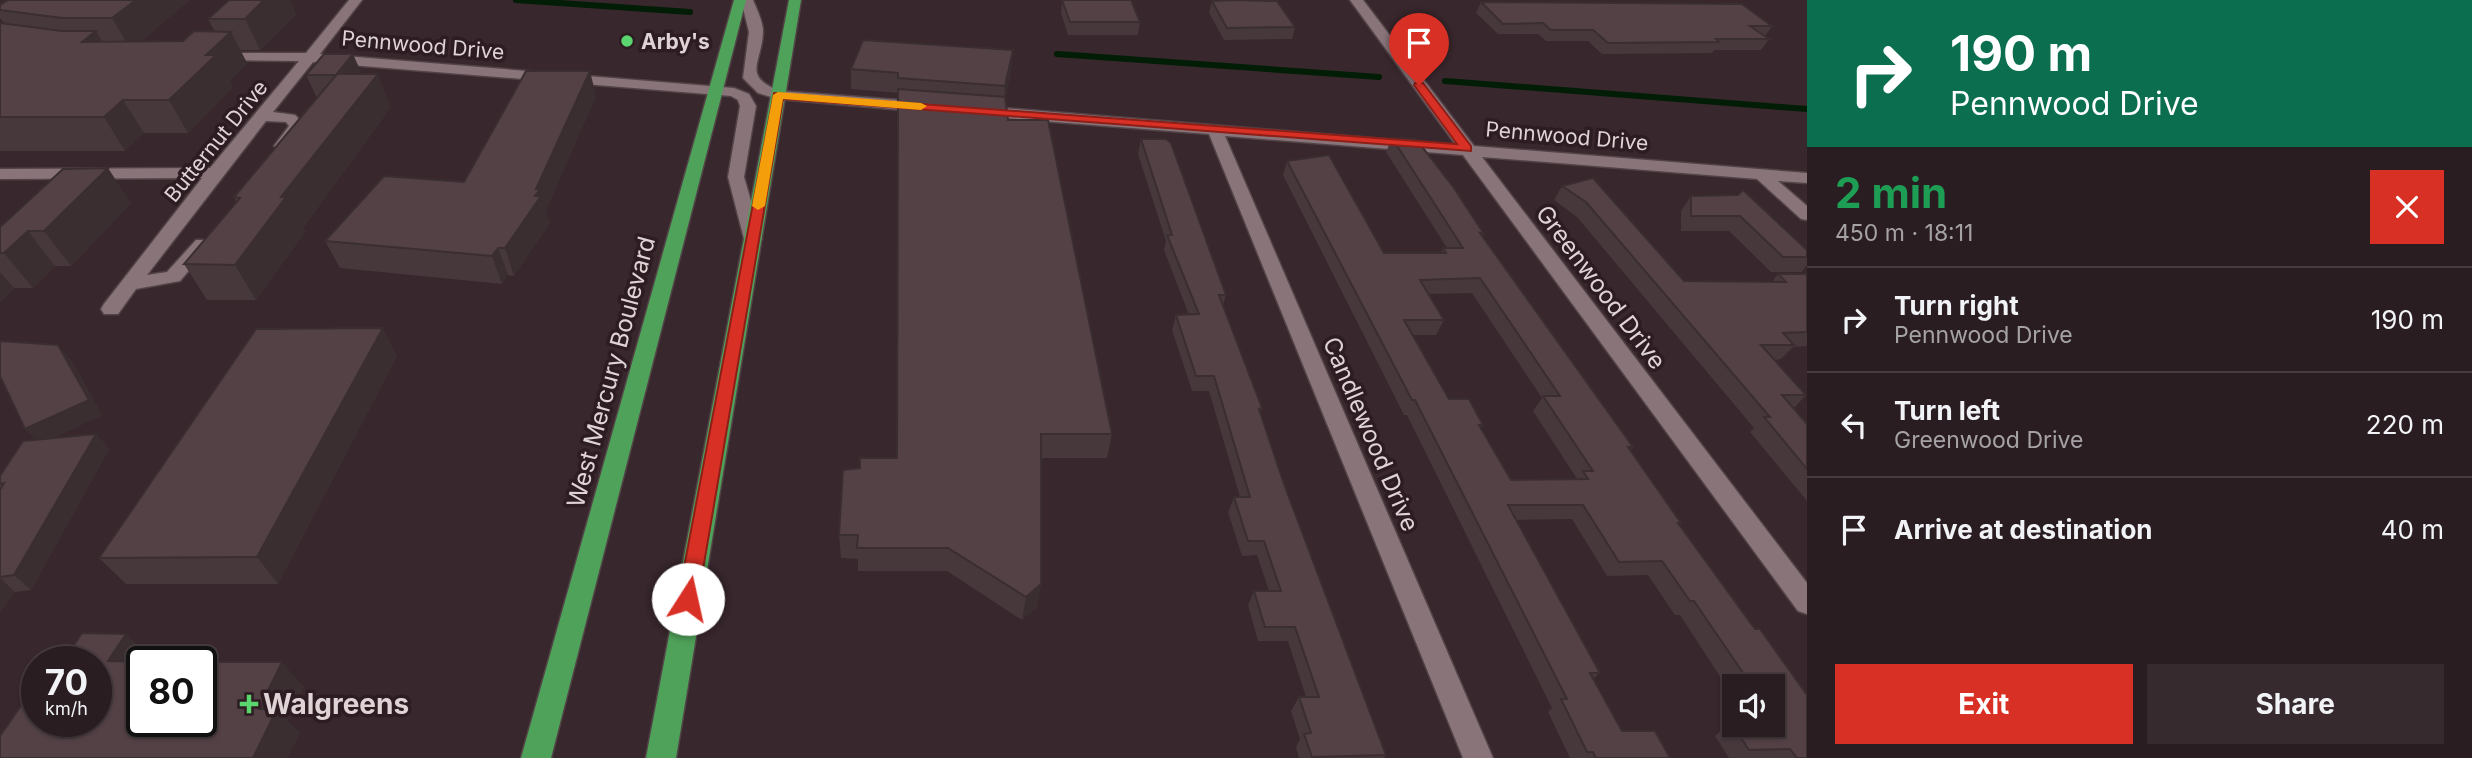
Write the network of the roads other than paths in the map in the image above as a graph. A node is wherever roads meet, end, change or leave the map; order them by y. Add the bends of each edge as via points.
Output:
1 (356, 0) edge
2 (740, 0) edge
3 (747, 0) edge
4 (795, 0) edge
5 (1356, 0) edge
6 (204, 56) edge
7 (310, 57) junction
8 (716, 88) junction
9 (778, 95) junction
10 (262, 116) junction
11 (1215, 130) junction
12 (1467, 149) junction
13 (274, 155) edge
14 (215, 173) junction
15 (0, 174) edge
16 (1762, 175) junction
17 (1807, 178) edge
18 (1807, 215) edge
19 (218, 227) edge
20 (752, 239) junction
21 (130, 284) junction
22 (111, 309) dead end
23 (1807, 603) edge
24 (536, 758) edge
25 (661, 758) edge
26 (1478, 758) edge

1 - 7 street, Butternut Drive
2 - 8 highway, West Mercury Boulevard
3 - 9 street via 756,30 747,75 760,88
4 - 9 highway
5 - 12 street, Greenwood Drive
6 - 7 street, Pennwood Drive
7 - 8 street, Pennwood Drive
7 - 10 street, Butternut Drive
8 - 20 street via 740,94 748,106 736,177
8 - 24 highway, West Mercury Boulevard
9 - 11 street, Pennwood Drive
9 - 20 highway
10 - 13 street via 290,117 297,125
10 - 14 street, Butternut Drive
11 - 12 street, Pennwood Drive
11 - 26 street, Candlewood Drive
12 - 16 street, Pennwood Drive
12 - 23 street, Greenwood Drive
14 - 15 street
14 - 21 street, Butternut Drive
16 - 17 street, Pennwood Drive
16 - 18 street
19 - 21 street via 173,277
20 - 25 highway
21 - 22 street, Butternut Drive

